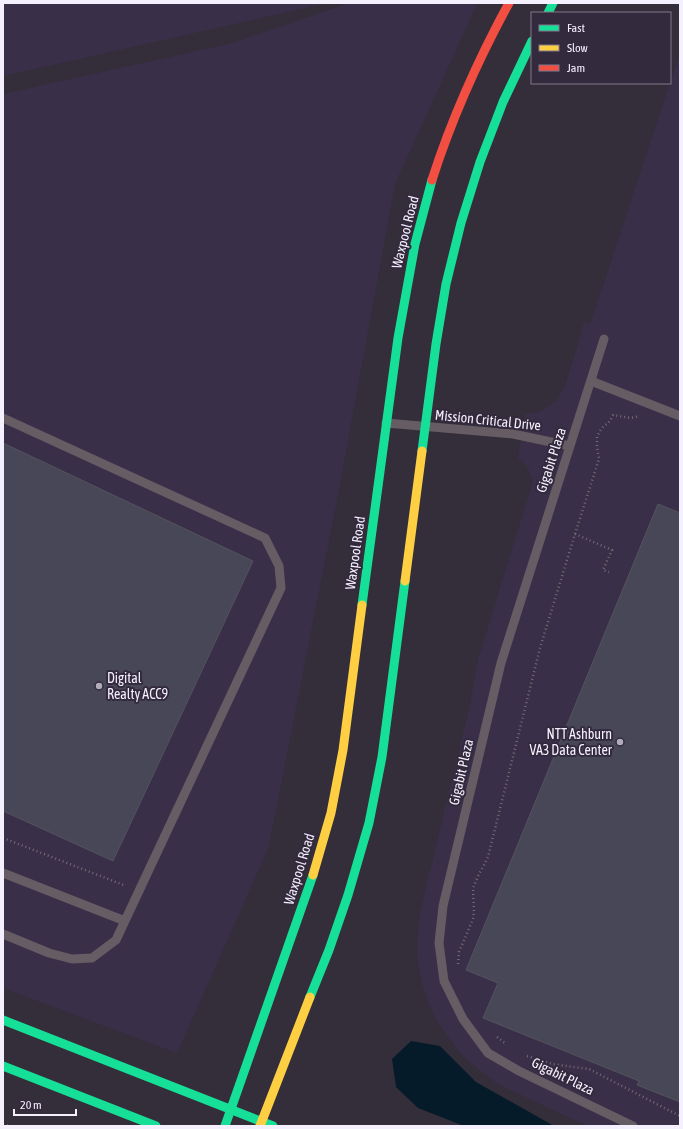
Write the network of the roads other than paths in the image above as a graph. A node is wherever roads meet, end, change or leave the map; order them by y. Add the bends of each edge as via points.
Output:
1 (509, 3) edge
2 (553, 3) edge
3 (548, 12) edge
4 (531, 43) edge
5 (604, 339) dead end
6 (591, 381) junction
7 (680, 416) edge
8 (3, 418) edge
9 (386, 423) junction
10 (425, 427) junction
11 (570, 446) junction
12 (3, 873) edge
13 (125, 921) junction
14 (3, 934) edge
15 (3, 1020) edge
16 (3, 1066) edge
17 (232, 1110) junction
18 (261, 1124) edge
19 (156, 1126) edge
20 (225, 1126) edge
21 (273, 1126) edge
22 (633, 1126) edge

1 - 9 main road, Waxpool Road via 467,87 443,149 423,212 408,277
2 - 3 main road
4 - 10 main road via 503,102 480,162 461,223 446,284
5 - 6 lane, Gigabit Plaza
6 - 7 lane
6 - 11 lane, Gigabit Plaza
8 - 13 lane via 265,538 279,566 281,588
9 - 10 lane, Mission Critical Drive
9 - 17 main road, Waxpool Road via 343,750 331,813 311,883
10 - 11 lane, Mission Critical Drive via 513,434
10 - 18 main road via 382,756 369,823 329,950
11 - 22 lane, Gigabit Plaza via 501,663 443,906 439,943 444,981 463,1019 488,1053
12 - 13 lane
13 - 14 lane via 116,940 92,958 72,959 57,955
15 - 17 main road
16 - 19 main road
17 - 18 main road
17 - 20 main road, Waxpool Road
18 - 21 main road

